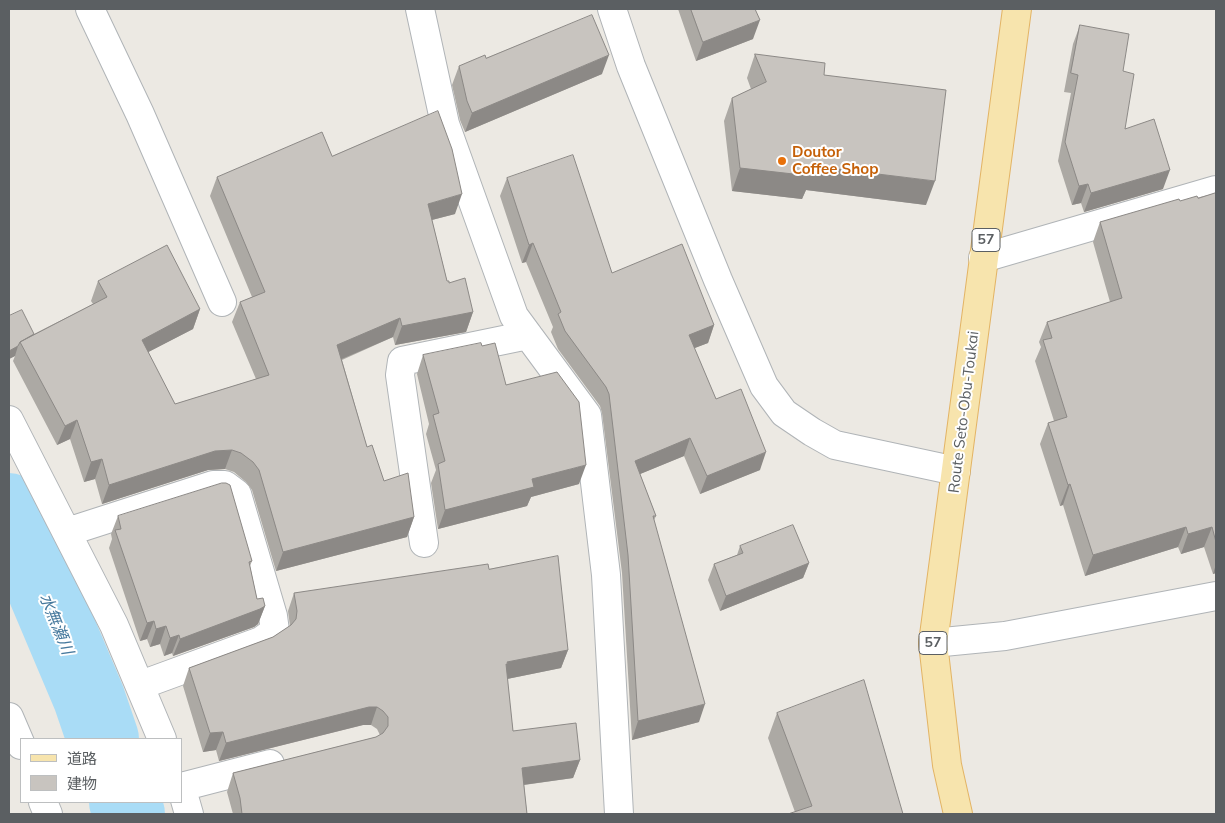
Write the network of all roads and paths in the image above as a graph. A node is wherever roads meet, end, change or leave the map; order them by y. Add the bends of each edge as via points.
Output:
1 (90, 9) edge
2 (420, 9) edge
3 (612, 9) edge
4 (1017, 9) edge
5 (1216, 190) edge
6 (984, 258) junction
7 (222, 302) dead end
8 (528, 335) junction
9 (9, 420) edge
10 (956, 472) junction
11 (67, 532) junction
12 (424, 543) dead end
13 (1216, 596) edge
14 (933, 643) junction
15 (141, 685) junction
16 (9, 717) edge
17 (162, 738) edge
18 (20, 743) edge
19 (292, 759) edge
20 (182, 786) edge
21 (182, 790) edge
22 (189, 814) edge
23 (619, 814) edge
24 (958, 814) edge

1 - 7 street
2 - 8 street via 444,124 514,316
3 - 10 street via 718,280 764,386 784,414 835,445
4 - 6 main road, Route Seto-Obu-Toukai / 57
5 - 6 street
6 - 10 main road, Route Seto-Obu-Toukai / 57
8 - 12 street via 402,361 400,375
8 - 23 street via 587,415 606,575
9 - 11 street
10 - 14 main road, Route Seto-Obu-Toukai / 57
11 - 15 street
11 - 15 street via 213,485 226,485 237,494 275,631 261,641
13 - 14 street via 1004,636
14 - 24 main road, Route Seto-Obu-Toukai / 57 via 947,765
15 - 17 street
16 - 18 street
19 - 20 street
21 - 22 street

